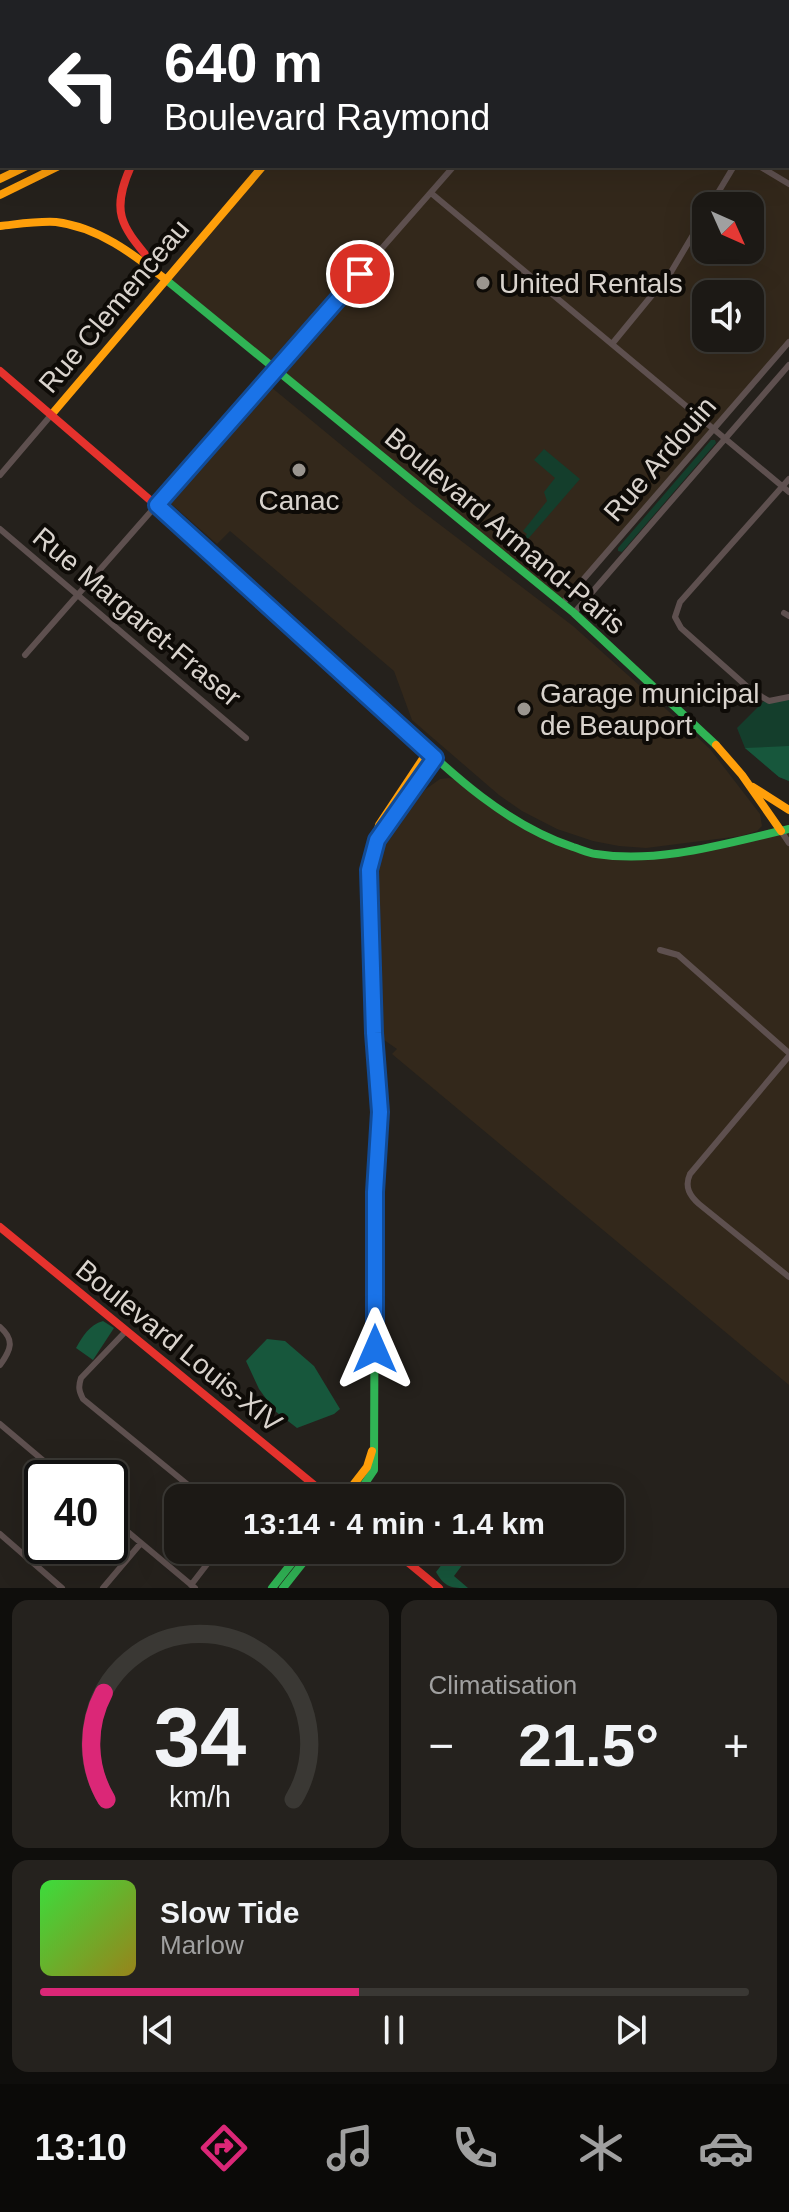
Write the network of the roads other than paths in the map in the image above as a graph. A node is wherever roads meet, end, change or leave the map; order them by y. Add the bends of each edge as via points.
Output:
1 (23, 168) edge
2 (55, 168) edge
3 (130, 168) edge
4 (261, 168) edge
5 (452, 168) edge
6 (733, 168) edge
7 (762, 168) edge
8 (0, 179) edge
9 (789, 184) edge
10 (718, 192) edge
11 (431, 193) junction
12 (0, 195) edge
13 (0, 226) edge
14 (692, 237) edge
15 (165, 279) junction
16 (789, 342) edge
17 (612, 344) junction
18 (789, 365) edge
19 (276, 369) junction
20 (0, 371) edge
21 (52, 414) junction
22 (714, 430) junction
23 (725, 439) junction
24 (0, 475) edge
25 (789, 479) edge
26 (782, 486) junction
27 (789, 492) edge
28 (157, 505) junction
29 (0, 529) edge
30 (78, 595) junction
31 (562, 604) junction
32 (574, 613) junction
33 (25, 655) dead end
34 (789, 697) edge
35 (246, 738) dead end
36 (431, 755) junction
37 (749, 784) junction
38 (789, 810) edge
39 (785, 830) edge
40 (789, 843) edge
41 (660, 950) dead end
42 (789, 1055) edge
43 (0, 1227) edge
44 (789, 1277) edge
45 (0, 1327) edge
46 (126, 1331) junction
47 (0, 1365) edge
48 (0, 1424) edge
49 (374, 1442) junction
50 (43, 1460) edge
51 (187, 1484) edge
52 (313, 1484) edge
53 (354, 1484) edge
54 (366, 1484) edge
55 (128, 1532) edge
56 (0, 1534) edge
57 (141, 1543) junction
58 (208, 1564) edge
59 (291, 1564) edge
60 (302, 1564) edge
61 (410, 1564) edge
62 (193, 1586) edge
63 (62, 1588) edge
64 (103, 1588) edge
65 (272, 1588) edge
66 (283, 1588) edge
67 (439, 1588) edge

1 - 8 main road
2 - 12 main road
3 - 15 main road via 119,199 120,218
4 - 15 main road, Rue Clemenceau
5 - 11 street
6 - 10 street
7 - 9 street
11 - 17 street
11 - 19 street
13 - 15 main road via 71,224 117,243
14 - 17 street via 671,272
15 - 19 main road, Boulevard Armand-Paris
15 - 21 main road, Rue Clemenceau
16 - 22 street, Rue Ardouin
17 - 22 street
18 - 23 street, Rue Ardouin
19 - 28 street
19 - 31 main road, Boulevard Armand-Paris
20 - 21 main road
21 - 24 street, Rue Clemenceau
21 - 28 main road
22 - 23 street
22 - 31 street, Rue Ardouin
23 - 26 street
23 - 32 street, Rue Ardouin
25 - 26 street
26 - 27 street
26 - 34 street via 680,602 675,617 752,691 769,701
28 - 30 street
28 - 36 main road
29 - 30 street, Rue Margaret-Fraser
30 - 33 street
30 - 35 street, Rue Margaret-Fraser
31 - 32 main road, Boulevard Armand-Paris
32 - 37 main road, Boulevard Armand-Paris via 704,733
36 - 39 main road via 547,838 595,854 646,856
36 - 49 main road via 379,825 369,870 380,1112
37 - 38 main road
37 - 39 main road, Boulevard Armand-Paris
39 - 40 street, Boulevard Armand-Paris
41 - 42 street via 678,955
42 - 44 street via 687,1180 699,1204
43 - 46 main road, Boulevard Louis-XIV
45 - 47 street via 11,1346
46 - 51 street via 81,1378 80,1393
46 - 52 main road, Boulevard Louis-XIV
48 - 50 street
49 - 53 main road via 367,1467
49 - 54 main road via 374,1470
55 - 57 street
56 - 63 street
57 - 62 street
57 - 64 street
58 - 62 street
59 - 65 main road
60 - 66 main road
61 - 67 main road

